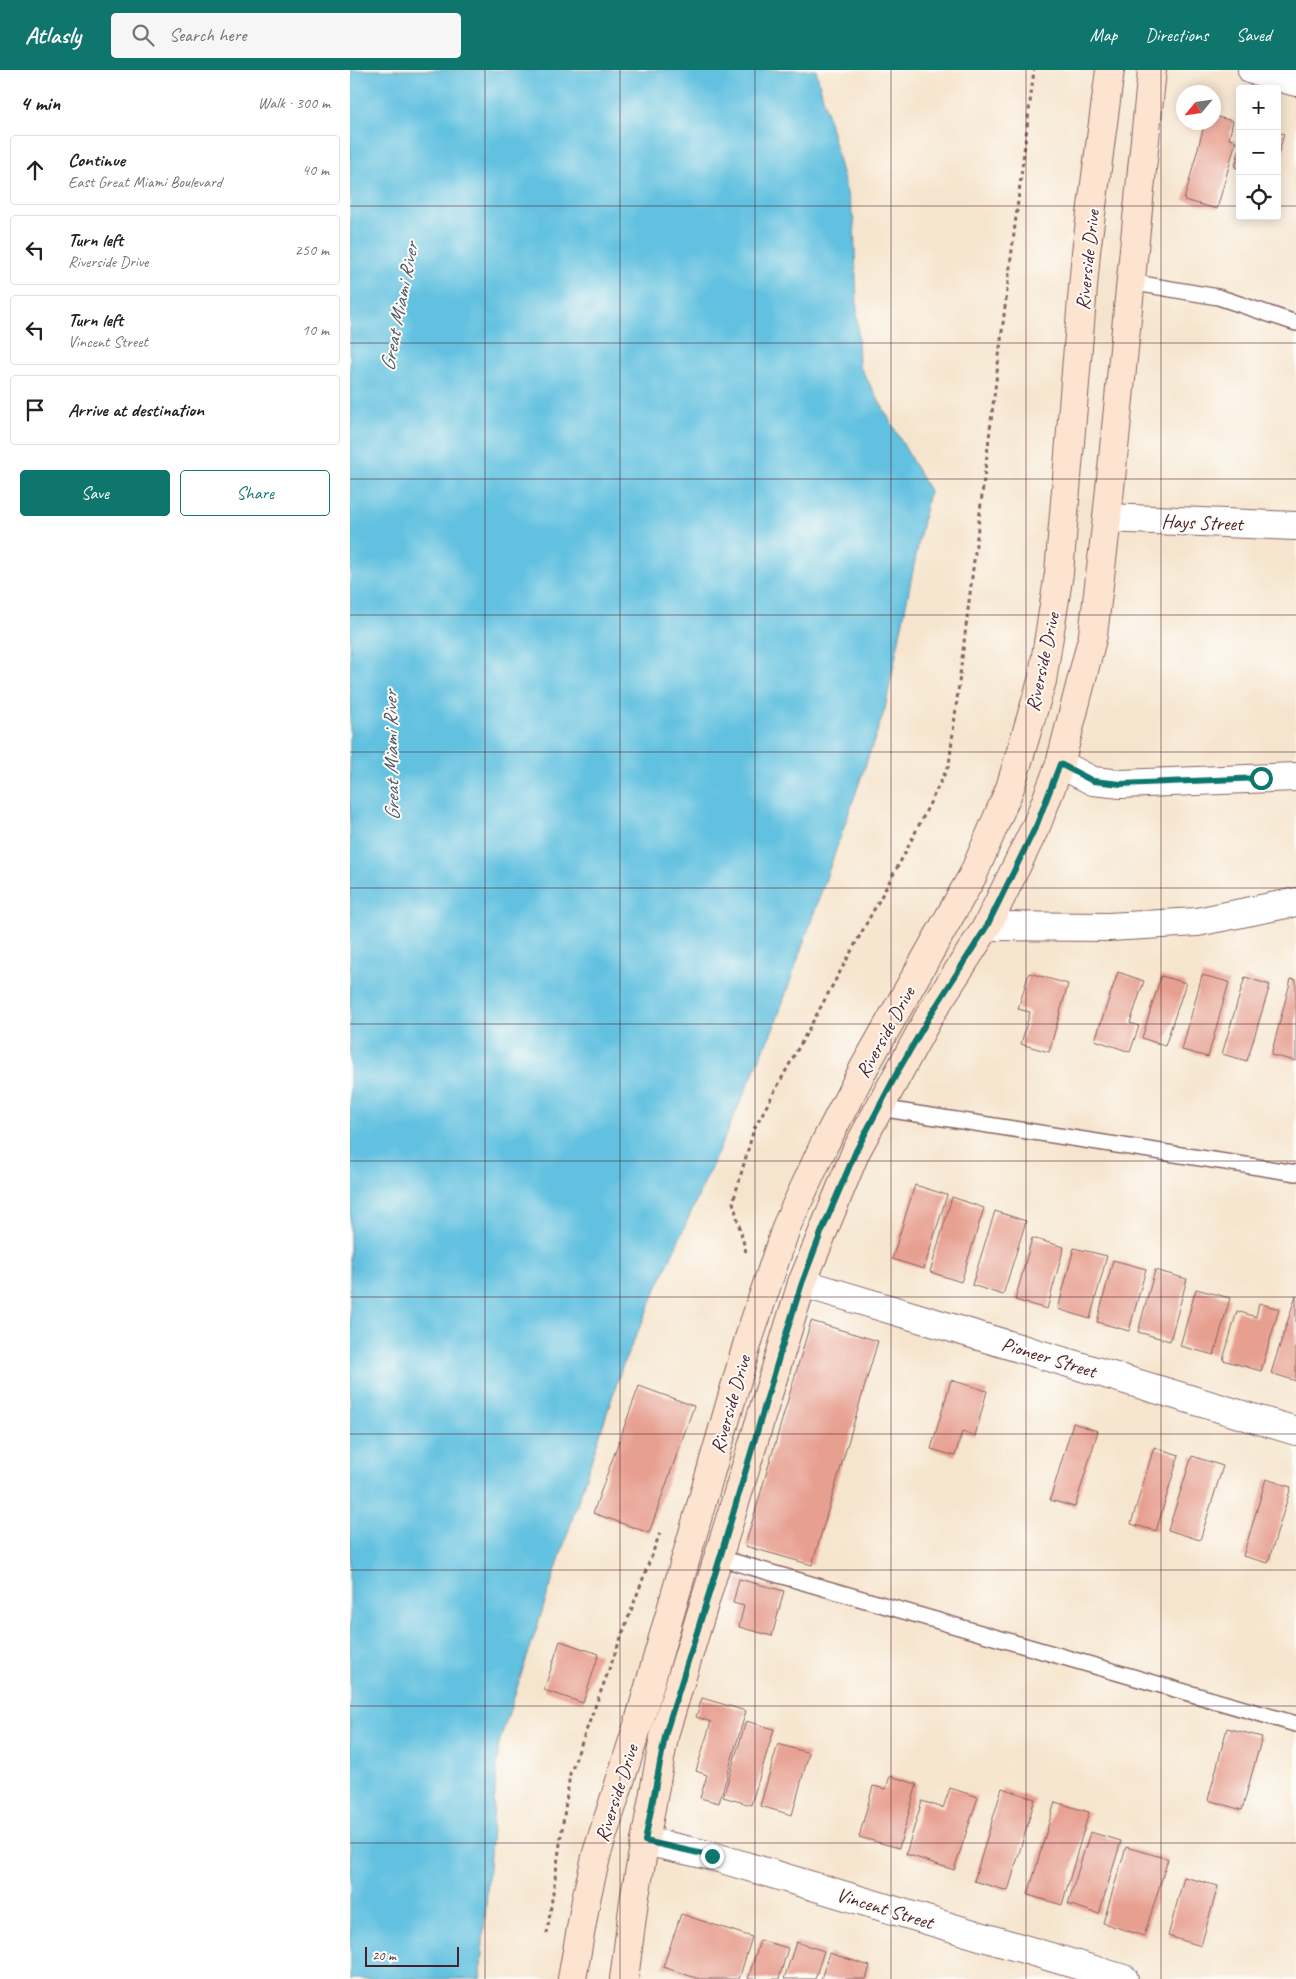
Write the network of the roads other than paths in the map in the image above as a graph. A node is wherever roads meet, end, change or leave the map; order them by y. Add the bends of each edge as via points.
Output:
1 (1110, 70) edge
2 (1152, 70) edge
3 (1252, 70) edge
4 (1296, 82) edge
5 (1130, 282) junction
6 (1296, 323) edge
7 (1107, 518) junction
8 (1296, 526) edge
9 (1060, 764) junction
10 (1296, 777) edge
11 (1296, 902) edge
12 (987, 926) junction
13 (879, 1108) junction
14 (1296, 1172) edge
15 (802, 1283) junction
16 (1296, 1431) edge
17 (720, 1558) junction
18 (1296, 1724) edge
19 (645, 1841) junction
20 (572, 1979) edge
21 (624, 1979) edge
22 (1124, 1979) edge

1 - 20 main road, Riverside Drive via 1086,252 1059,573 1042,680 1010,788 972,875 865,1066 787,1225 749,1338 638,1725 597,1853
2 - 5 main road, Riverside Drive
3 - 4 street
5 - 6 lane via 1218,298
5 - 7 main road, Riverside Drive
7 - 8 street, Hays Street
7 - 9 main road, Riverside Drive via 1093,635
9 - 10 street via 1093,781 1121,784
9 - 12 main road, Riverside Drive via 1037,824
11 - 12 street via 1198,922 1109,927
12 - 13 main road, Riverside Drive via 931,1014
13 - 14 lane
13 - 15 main road, Riverside Drive via 846,1174
15 - 16 street, Pioneer Street
15 - 17 main road, Riverside Drive
17 - 18 lane
17 - 19 main road, Riverside Drive via 666,1732
19 - 21 main road, Riverside Drive
19 - 22 street, Vincent Street via 712,1856

